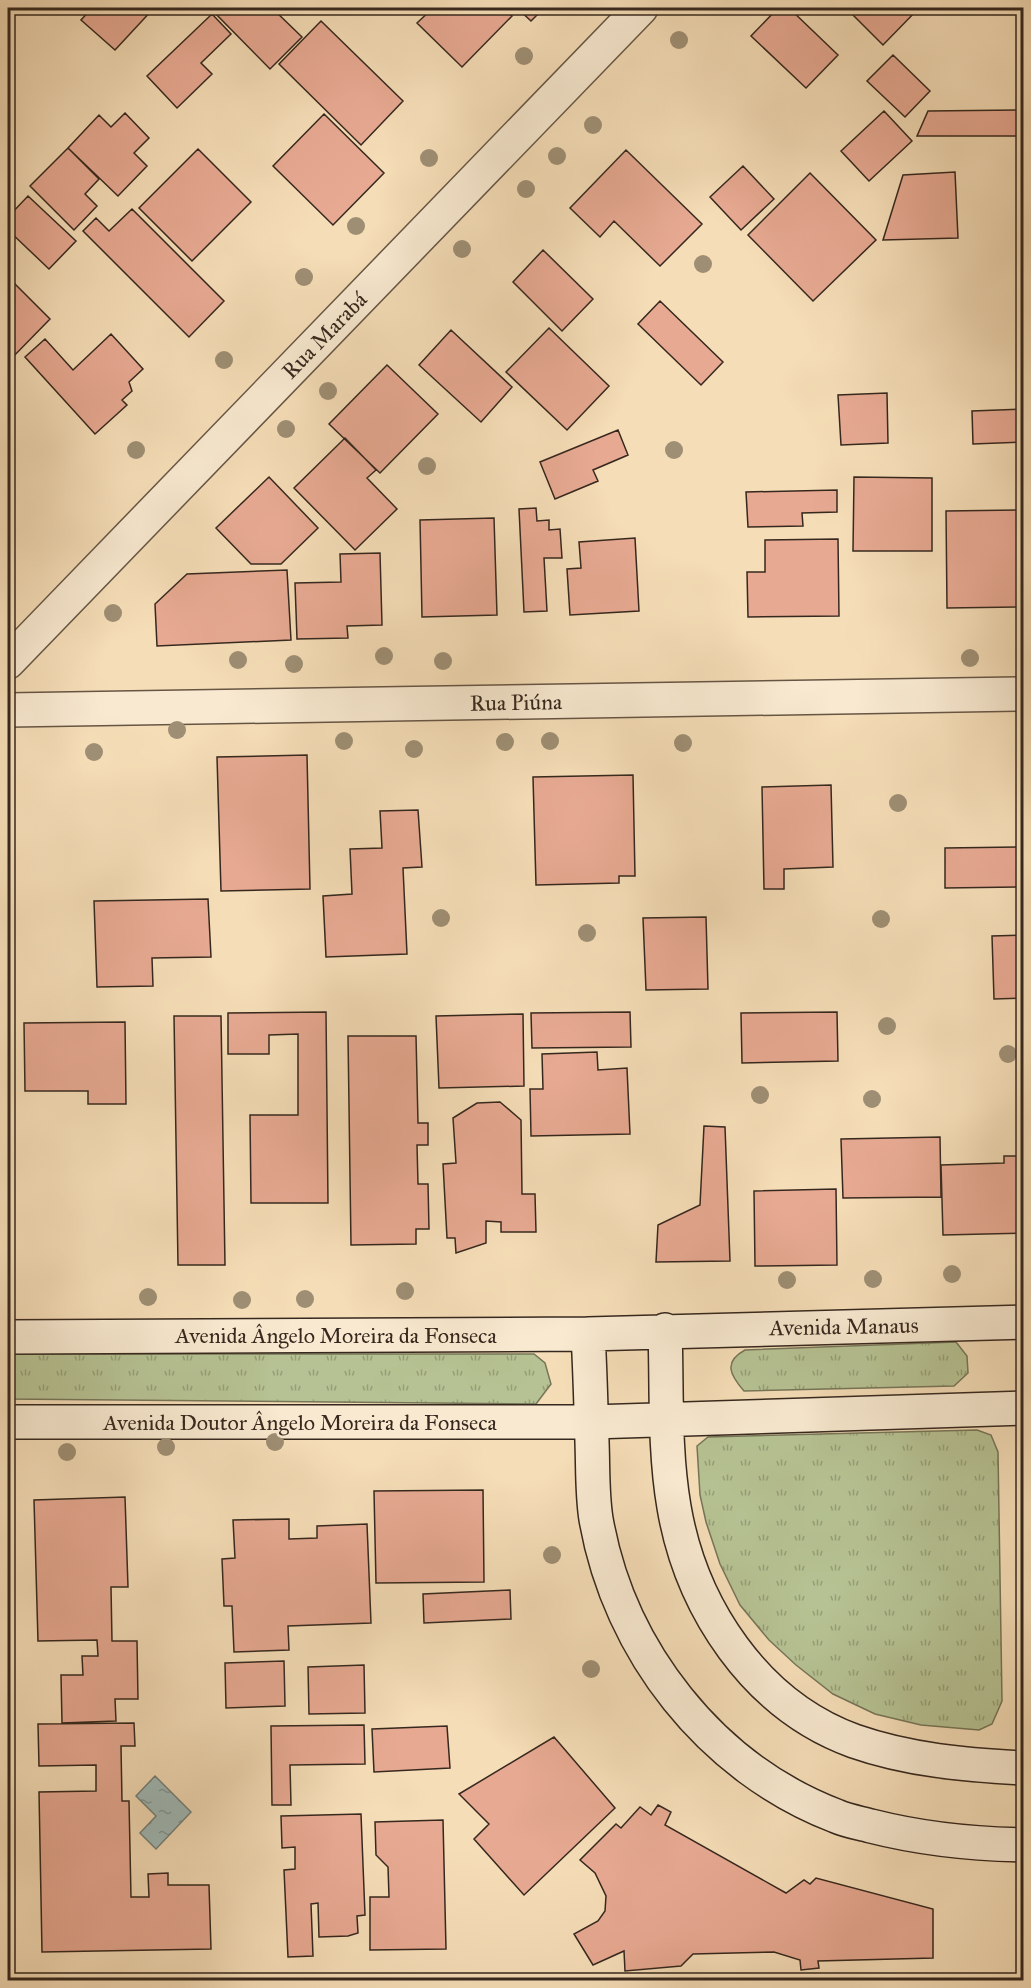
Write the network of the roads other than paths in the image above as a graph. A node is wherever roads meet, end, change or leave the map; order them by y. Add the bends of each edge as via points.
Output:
1 (641, 8) edge
2 (8, 662) edge
3 (1023, 694) edge
4 (8, 710) edge
5 (1023, 1322) edge
6 (665, 1330) junction
7 (588, 1334) junction
8 (8, 1337) edge
9 (1023, 1408) edge
10 (668, 1419) junction
11 (8, 1422) edge
12 (592, 1422) junction
13 (1023, 1768) edge
14 (1023, 1845) edge

1 - 2 street, Rua Marabá
3 - 4 street, Rua Piúna
5 - 6 street, Avenida Manaus
6 - 7 street, Avenida Ângelo Moreira da Fonseca
6 - 10 street
7 - 8 street, Avenida Ângelo Moreira da Fonseca
7 - 12 street
9 - 10 street
10 - 12 street, Avenida Doutor Ângelo Moreira da Fonseca
10 - 13 street via 674,1508 693,1574 723,1633 765,1686 789,1705 853,1740 924,1758
11 - 12 street, Avenida Doutor Ângelo Moreira da Fonseca
12 - 14 street via 596,1519 622,1605 655,1669 707,1733 761,1777 837,1817 925,1839

